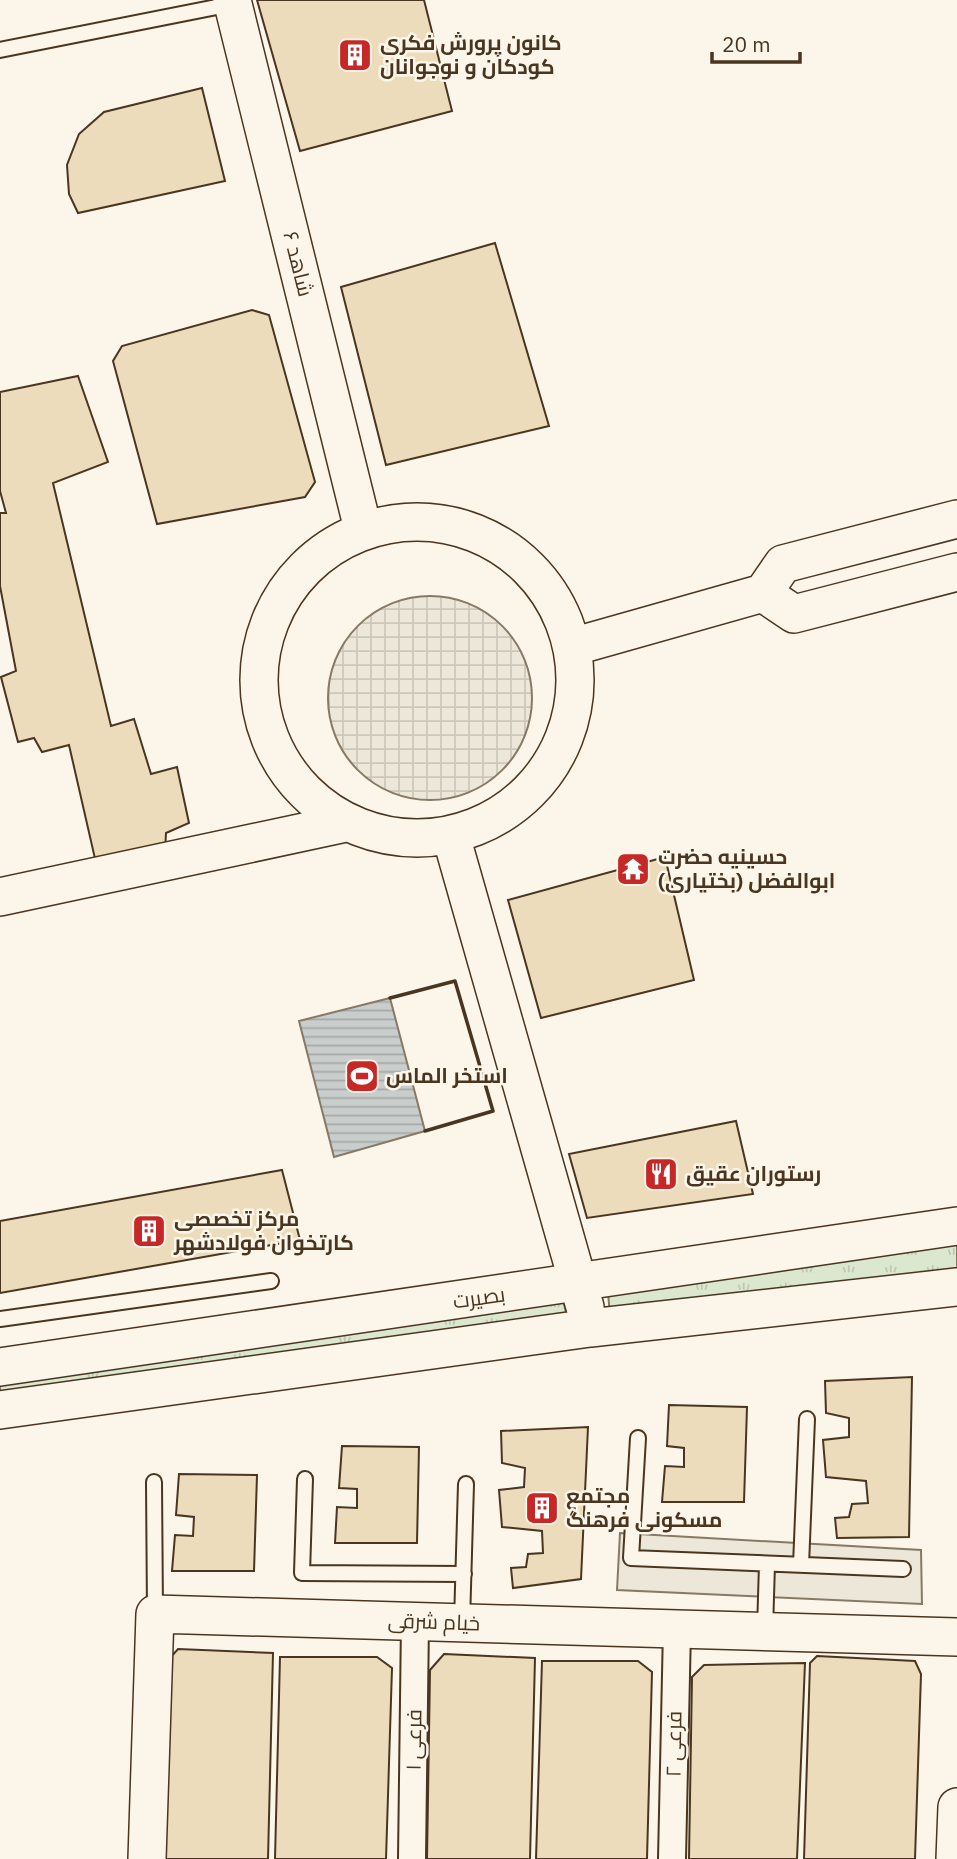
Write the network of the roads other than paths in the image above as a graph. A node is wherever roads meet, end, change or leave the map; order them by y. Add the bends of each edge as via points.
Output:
1 (233, 2) edge
2 (0, 51) edge
3 (957, 519) edge
4 (363, 529) junction
5 (957, 572) edge
6 (764, 593) junction
7 (572, 647) junction
8 (345, 823) junction
9 (451, 836) junction
10 (0, 897) edge
11 (957, 1226) edge
12 (271, 1281) dead end
13 (579, 1283) junction
14 (957, 1287) edge
15 (0, 1319) edge
16 (590, 1328) junction
17 (0, 1367) edge
18 (0, 1410) edge
19 (807, 1419) dead end
20 (638, 1438) dead end
21 (305, 1479) dead end
22 (154, 1482) dead end
23 (466, 1483) dead end
24 (767, 1564) junction
25 (801, 1565) junction
26 (903, 1569) dead end
27 (464, 1574) junction
28 (155, 1614) junction
29 (415, 1621) junction
30 (462, 1623) junction
31 (677, 1629) junction
32 (764, 1632) junction
33 (957, 1637) edge
34 (957, 1807) edge
35 (147, 1859) edge
36 (412, 1859) edge
37 (672, 1859) edge
38 (955, 1859) edge

1 - 2 lane
1 - 4 street, شاهد ۶
3 - 6 street via 783,564
4 - 7 street via 416,520 469,528 516,555 552,595
4 - 8 street via 317,555 282,594 261,644 258,697 273,748 303,791
5 - 6 street via 794,614
6 - 7 street
7 - 9 street via 575,695 562,744 536,786 497,818
8 - 9 street via 379,835
8 - 10 street
9 - 13 street
11 - 13 street, بصیرت
12 - 15 lane
13 - 16 street
13 - 17 street, بصیرت
14 - 16 street
16 - 18 street
19 - 25 lane
20 - 24 lane via 631,1558
21 - 27 lane via 302,1573
22 - 28 lane
23 - 27 lane
24 - 25 lane
24 - 32 lane
25 - 26 lane
27 - 30 lane
28 - 29 street, خیام شرقی
28 - 35 street
29 - 30 street, خیام شرقی
29 - 36 street, فرعی ۱
30 - 31 street, خیام شرقی
31 - 32 street, خیام شرقی
31 - 37 street, فرعی ۲
32 - 33 street, خیام شرقی
34 - 38 street

